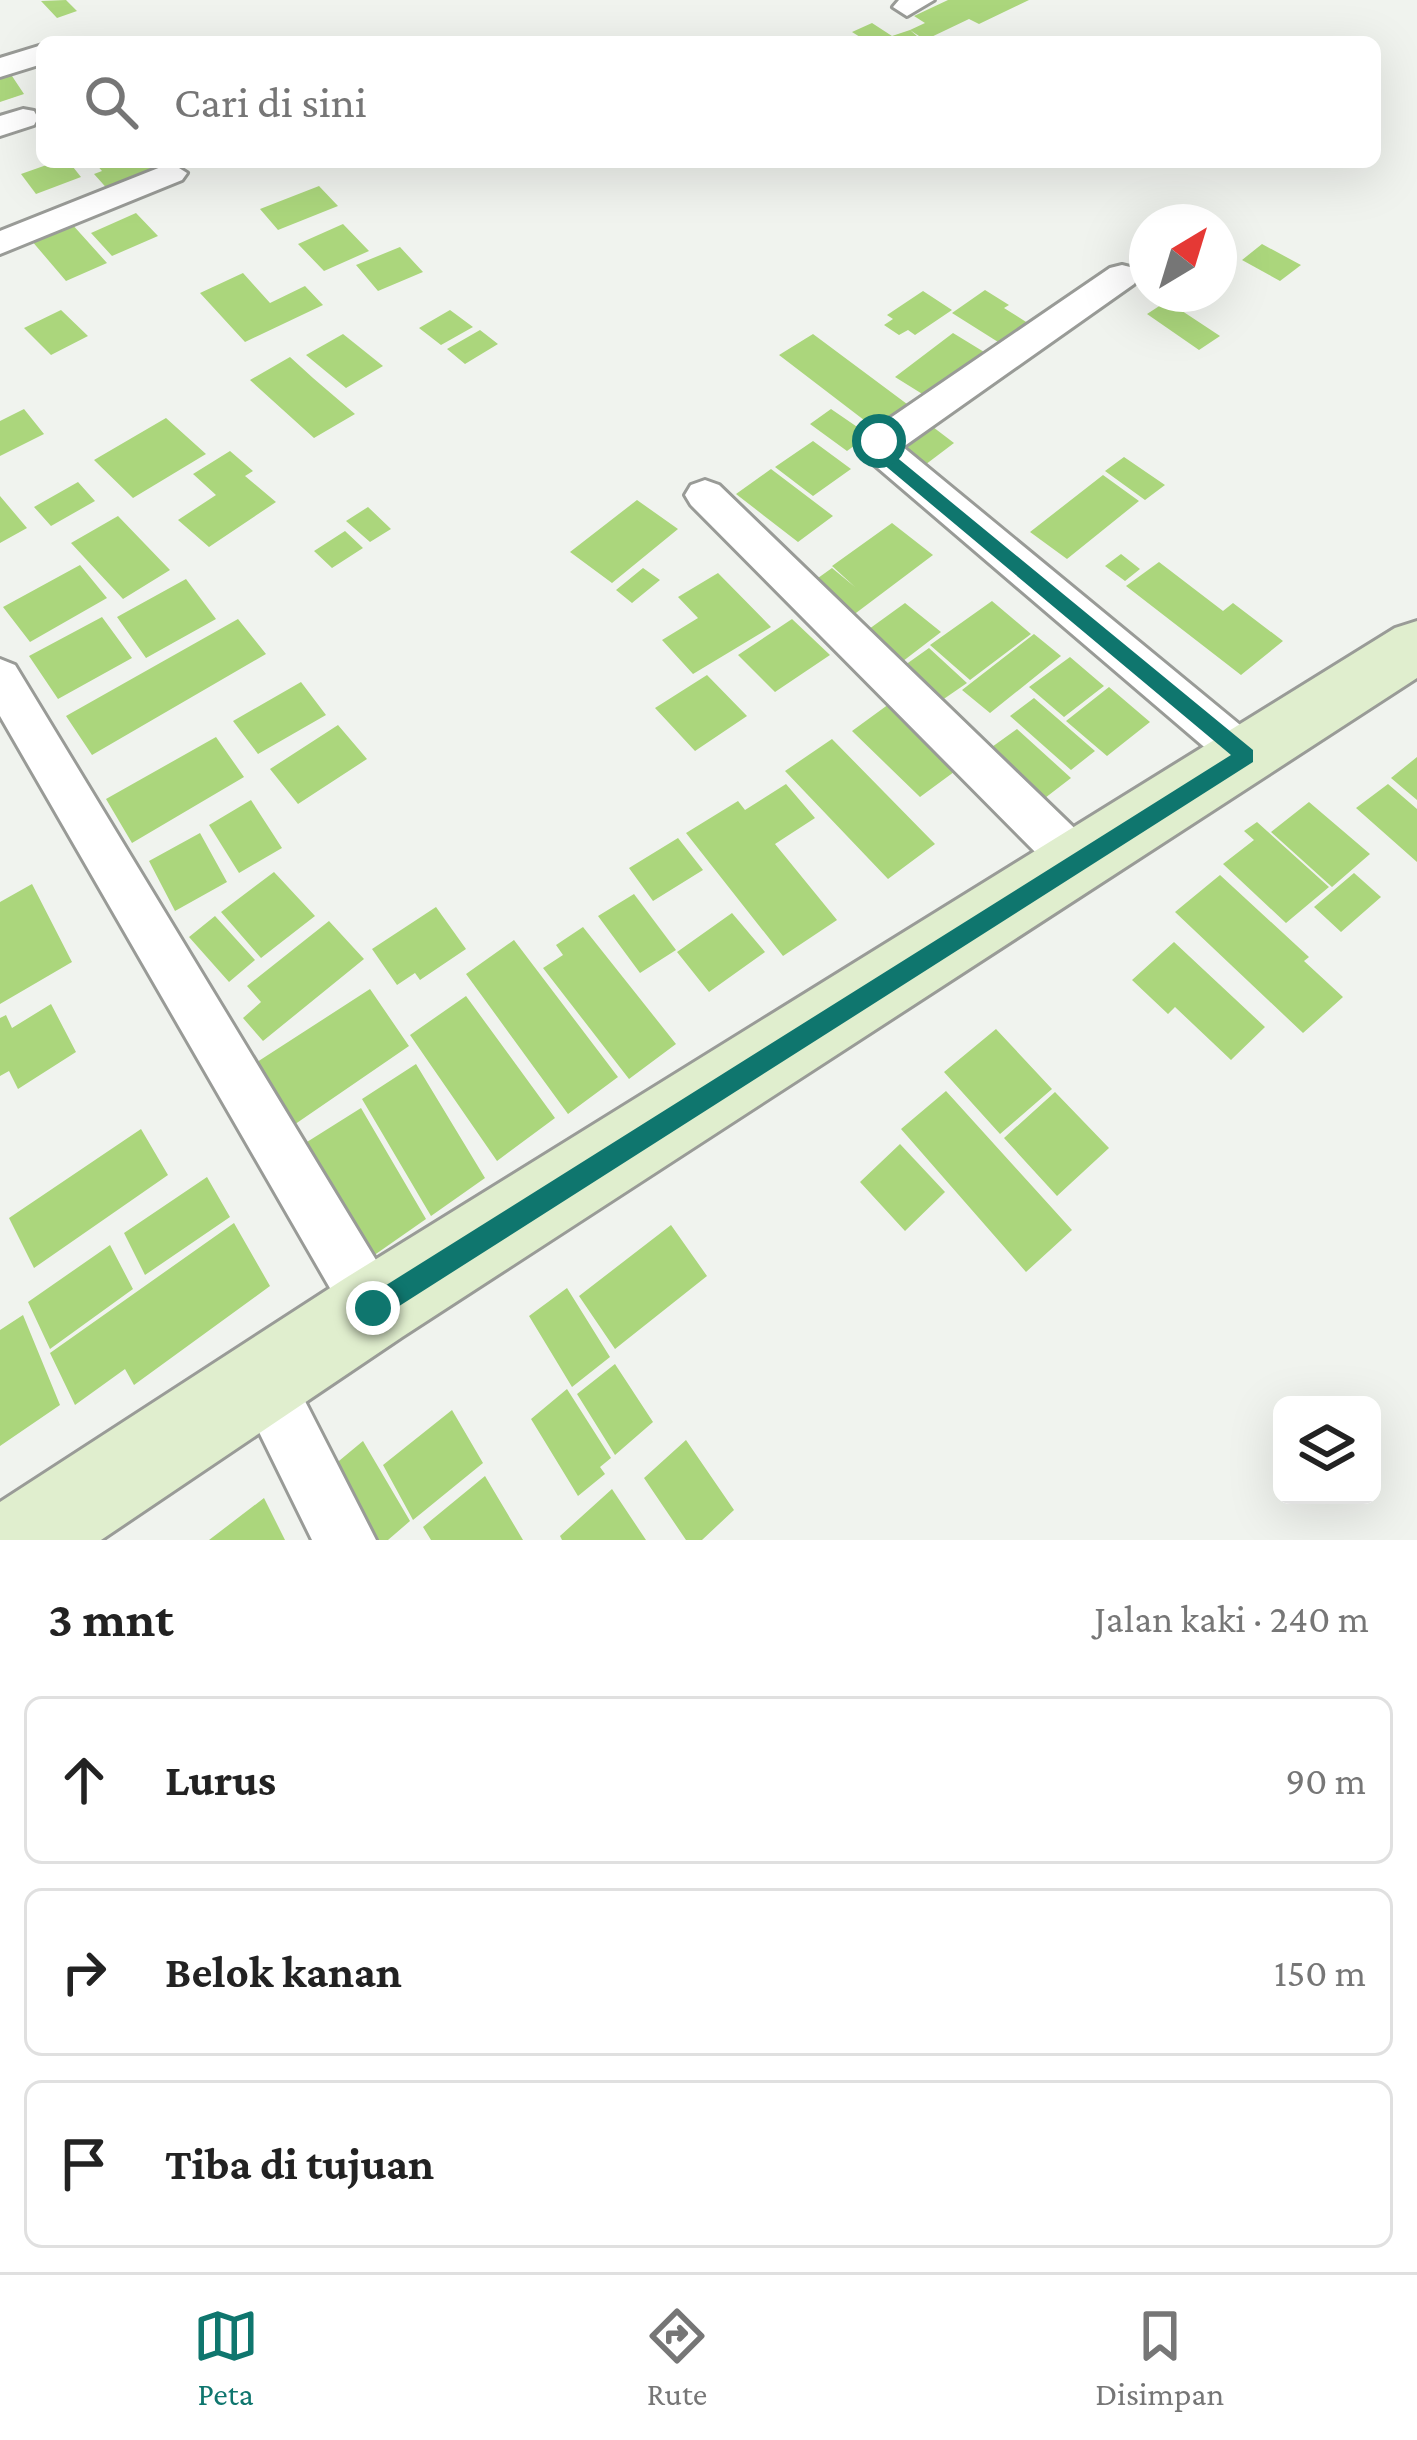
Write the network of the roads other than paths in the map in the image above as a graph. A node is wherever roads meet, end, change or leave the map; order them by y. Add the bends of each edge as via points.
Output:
1 (36, 56) edge
2 (0, 68) edge
3 (171, 173) dead end
4 (0, 243) edge
5 (1122, 276) dead end
6 (705, 494) dead end
7 (1417, 646) edge
8 (0, 677) edge
9 (1246, 756) junction
10 (1077, 862) junction
11 (373, 1308) junction
12 (264, 1383) junction
13 (22, 1540) edge
14 (345, 1540) edge

1 - 2 street
3 - 4 street
5 - 9 street via 883,438 878,450
6 - 10 street
7 - 9 main road
8 - 11 street
9 - 10 main road
10 - 11 main road
11 - 12 main road
12 - 13 main road
12 - 14 street

